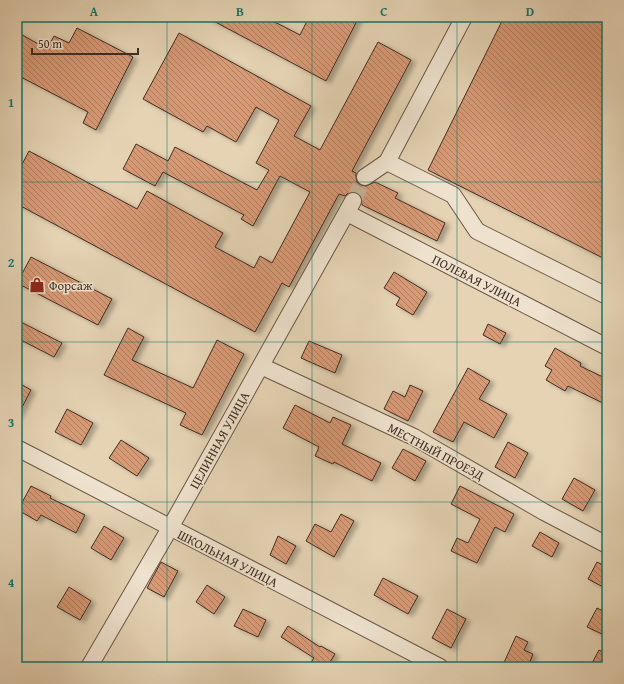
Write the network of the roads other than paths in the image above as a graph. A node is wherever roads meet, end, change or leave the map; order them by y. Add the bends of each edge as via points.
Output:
1 (464, 17) edge
2 (387, 162) junction
3 (365, 177) tunnel mouth
4 (350, 207) joint
5 (607, 296) edge
6 (607, 347) edge
7 (261, 366) junction
8 (17, 448) edge
9 (170, 528) junction
10 (607, 545) edge
11 (89, 667) edge
12 (440, 667) edge

1 - 2 street
2 - 3 street
2 - 5 street via 453,195 478,231
4 - 6 street, ПОЛЕВАЯ УЛИЦА
4 - 7 street, ЦЕЛИННАЯ УЛИЦА
7 - 9 street, ЦЕЛИННАЯ УЛИЦА
7 - 10 street, МЕСТНЫЙ ПРОЕЗД via 414,437
8 - 9 street, ШКОЛЬНАЯ УЛИЦА
9 - 11 street, ЦЕЛИННАЯ УЛИЦА
9 - 12 street, ШКОЛЬНАЯ УЛИЦА

